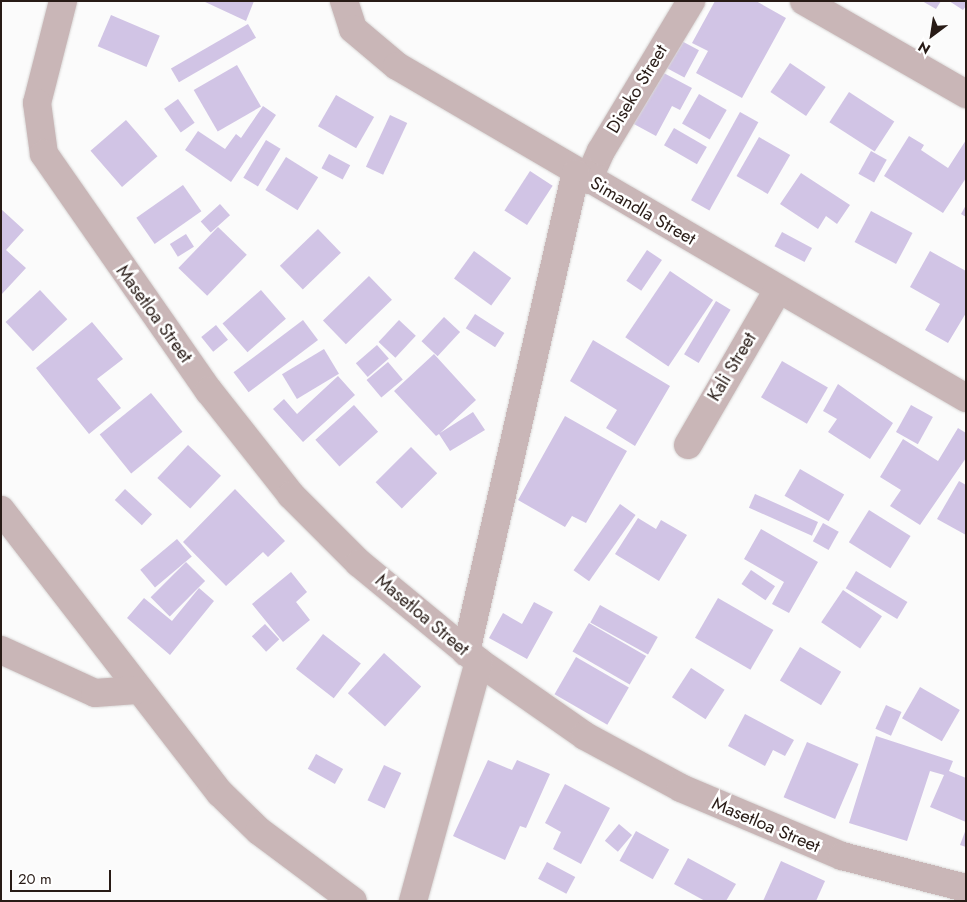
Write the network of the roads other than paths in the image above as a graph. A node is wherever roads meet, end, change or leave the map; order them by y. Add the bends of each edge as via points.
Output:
1 (63, 1) edge
2 (344, 1) edge
3 (691, 1) edge
4 (804, 1) edge
5 (966, 94) edge
6 (582, 176) junction
7 (778, 290) junction
8 (966, 398) edge
9 (688, 445) dead end
10 (1, 510) edge
11 (1, 650) edge
12 (472, 657) junction
13 (136, 690) junction
14 (966, 888) edge
15 (353, 901) edge
16 (413, 901) edge

1 - 12 street, Masetloa Street via 38,103 39,138 44,154 209,391 291,495 359,563
2 - 6 street, Simandla Street via 353,30 397,66
3 - 6 street, Diseko Street
4 - 5 street
6 - 7 street, Simandla Street
6 - 12 street, Diseko Street
7 - 8 street, Simandla Street
7 - 9 street, Kali Street
10 - 13 street
11 - 13 street via 90,691
12 - 14 street, Masetloa Street via 585,736 680,788 842,856
12 - 16 street, Diseko Street
13 - 15 street via 220,793 253,825

